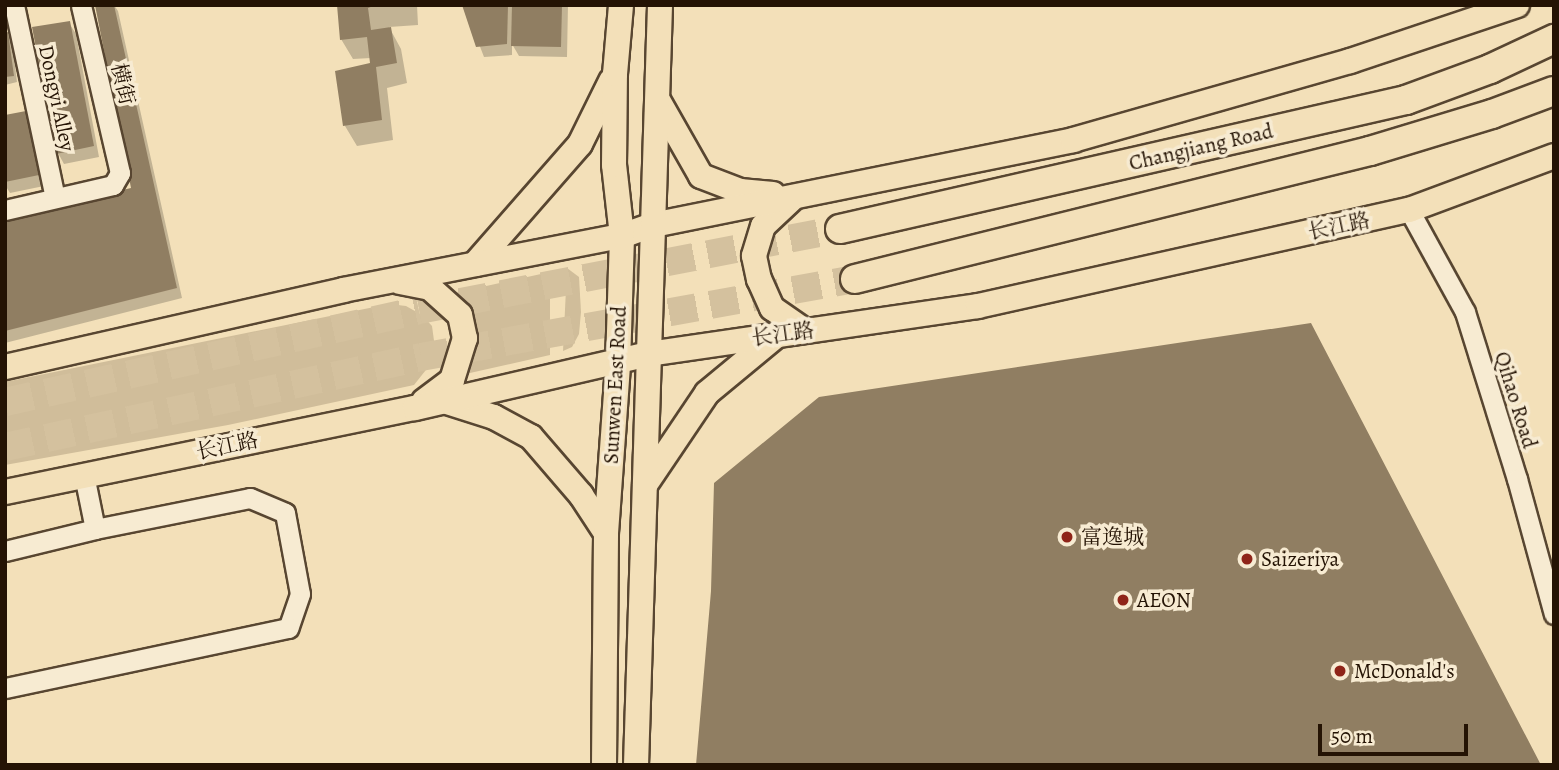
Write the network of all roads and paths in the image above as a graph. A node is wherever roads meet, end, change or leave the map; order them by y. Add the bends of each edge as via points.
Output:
1 (80, 5) edge
2 (621, 5) edge
3 (660, 5) edge
4 (1517, 5) edge
5 (14, 7) edge
6 (1554, 39) edge
7 (615, 74) junction
8 (1554, 91) edge
9 (657, 99) junction
10 (1554, 156) edge
11 (794, 197) junction
12 (55, 198) junction
13 (5, 210) edge
14 (1409, 210) junction
15 (653, 225) junction
16 (839, 229) tunnel mouth
17 (622, 236) junction
18 (475, 264) junction
19 (855, 279) tunnel mouth
20 (392, 281) junction
21 (805, 331) junction
22 (778, 335) junction
23 (649, 354) junction
24 (618, 363) junction
25 (5, 367) edge
26 (444, 401) junction
27 (415, 408) junction
28 (84, 475) junction
29 (645, 485) junction
30 (5, 492) edge
31 (95, 529) junction
32 (606, 533) junction
33 (5, 551) edge
34 (1554, 614) edge
35 (5, 688) edge
36 (604, 765) edge
37 (636, 765) edge

1 - 12 street, 横街 via 120,173 113,185
2 - 7 main road, Sunwen East Road
3 - 9 main road, Sunwen East Road
4 - 11 main road via 1350,61 1073,140
5 - 12 street, Dongyi Alley
6 - 16 highway, Changjiang Road via 1406,100
7 - 17 main road, Sunwen East Road via 614,165
7 - 18 main road via 580,144
8 - 19 highway, Changjiang Road via 1370,151
9 - 11 main road via 701,176 740,191
9 - 15 main road, Sunwen East Road
10 - 14 main road, 长江路
11 - 15 main road
11 - 21 main road via 763,226 754,256 772,309
12 - 13 street
14 - 21 main road, 长江路 via 978,306
14 - 34 street, Qihao Road via 1465,312
15 - 17 main road
15 - 23 main road, Sunwen East Road
17 - 18 main road
17 - 24 main road, Sunwen East Road
18 - 20 main road
20 - 25 main road
20 - 27 main road via 429,288 460,315 465,338 452,380
21 - 22 main road, 长江路
22 - 23 main road, 长江路
22 - 29 main road via 706,393
23 - 24 main road, 长江路
23 - 29 main road, Sunwen East Road
24 - 26 main road, 长江路
24 - 32 main road, Sunwen East Road
26 - 27 main road, 长江路
26 - 32 main road via 494,417 531,437 581,495
27 - 28 main road, 长江路
28 - 30 main road, 长江路
28 - 31 street
29 - 37 main road, Sunwen East Road
31 - 33 street
31 - 35 street via 250,498 285,513 300,594 288,628
32 - 36 main road, Sunwen East Road

